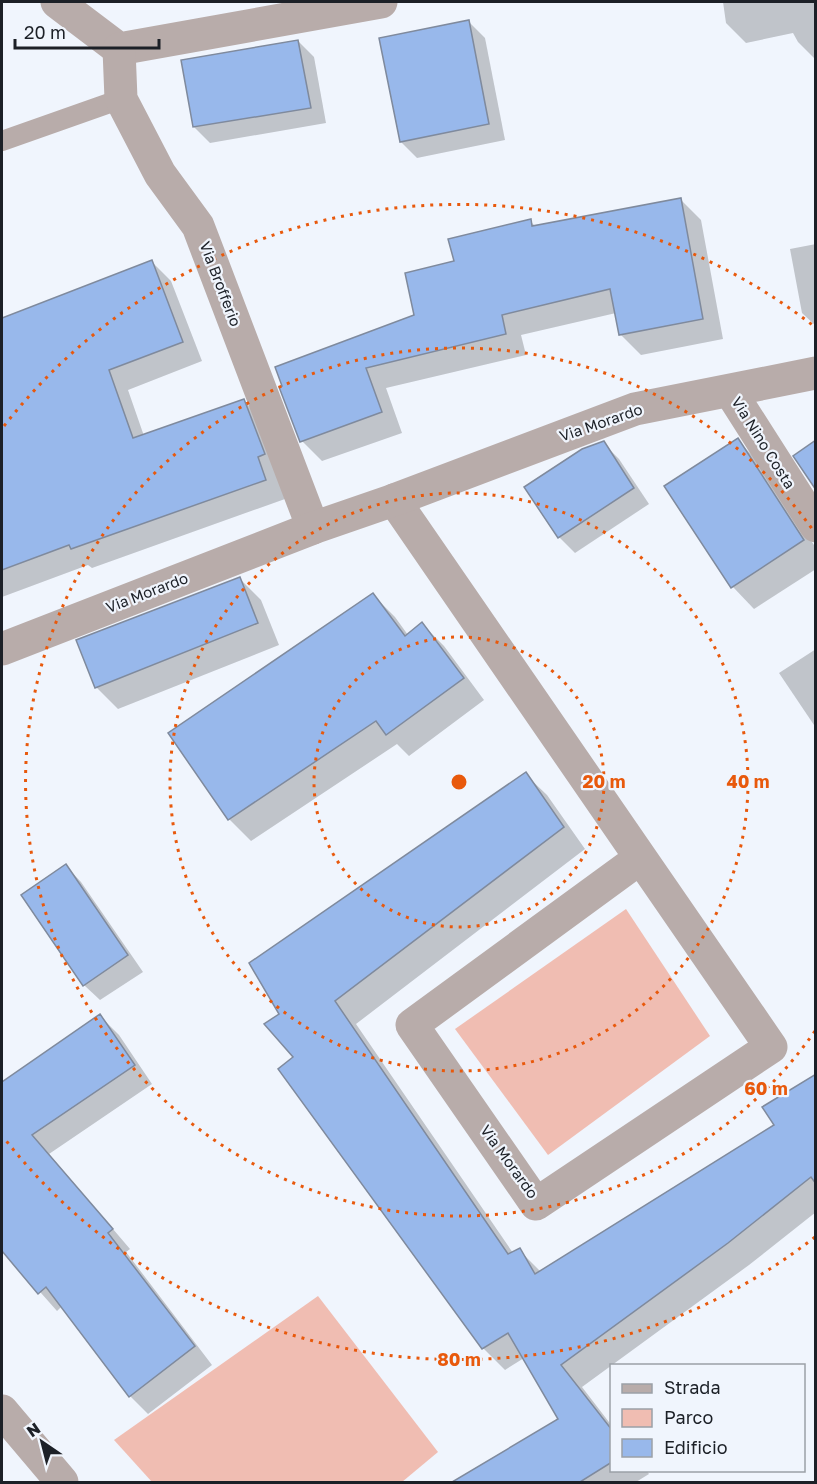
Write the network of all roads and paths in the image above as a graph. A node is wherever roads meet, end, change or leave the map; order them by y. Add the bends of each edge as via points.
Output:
1 (57, 2) edge
2 (381, 2) edge
3 (119, 49) junction
4 (121, 99) junction
5 (2, 141) edge
6 (816, 373) edge
7 (730, 391) junction
8 (394, 500) junction
9 (816, 526) edge
10 (313, 528) junction
11 (2, 649) edge
12 (639, 859) junction
13 (2, 1411) edge
14 (62, 1482) edge

1 - 3 street
2 - 3 street
3 - 4 street, Via Brofferio
4 - 5 lane
4 - 10 street, Via Brofferio via 160,174 198,226
6 - 7 street, Via Morardo
7 - 8 street, Via Morardo via 635,409
7 - 9 street, Via Nino Costa
8 - 10 street, Via Morardo
8 - 12 street, Via Morardo
10 - 11 street, Via Morardo
12 - 12 street, Via Morardo via 771,1047 536,1204 412,1025
13 - 14 street

